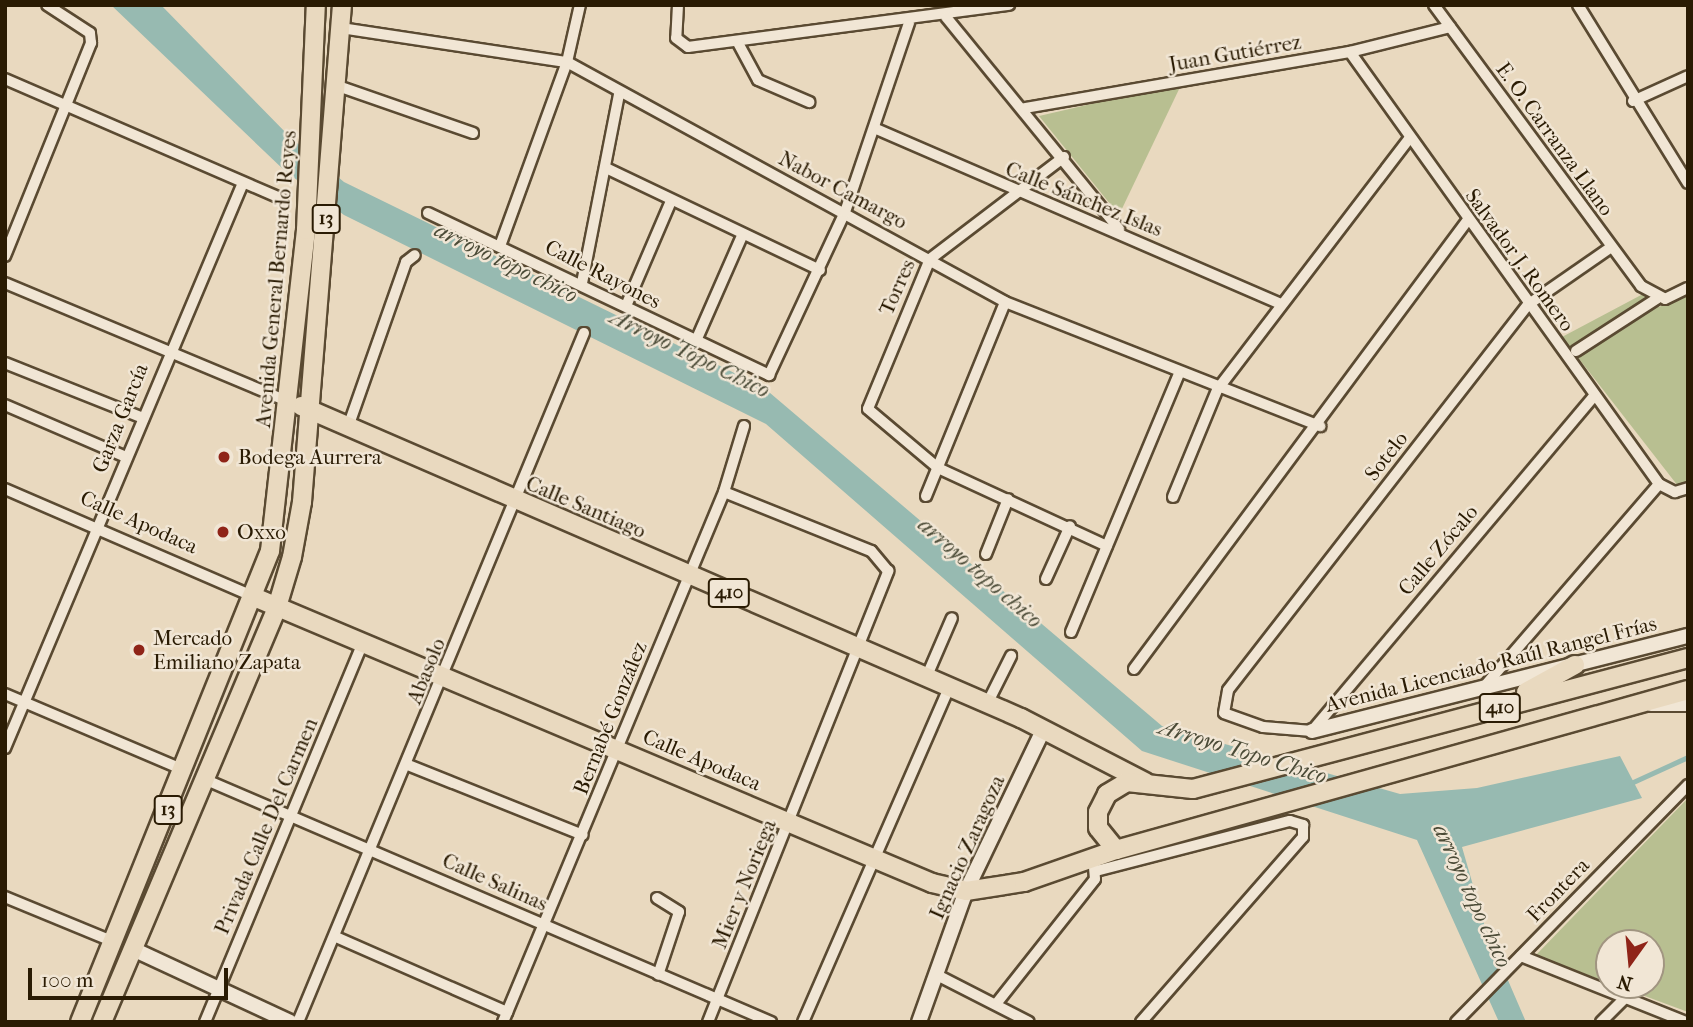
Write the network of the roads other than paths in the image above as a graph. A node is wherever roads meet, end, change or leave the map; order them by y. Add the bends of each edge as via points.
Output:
1 (47, 5) edge
2 (316, 5) edge
3 (342, 5) edge
4 (580, 5) edge
5 (678, 5) edge
6 (1009, 5) edge
7 (1434, 5) edge
8 (1578, 5) edge
9 (946, 17) junction
10 (909, 23) junction
11 (1450, 27) junction
12 (341, 28) junction
13 (737, 41) junction
14 (1350, 52) junction
15 (568, 62) junction
16 (1688, 76) edge
17 (5, 79) edge
18 (338, 86) junction
19 (619, 94) junction
20 (1633, 101) junction
21 (810, 102) dead end
22 (69, 106) junction
23 (1025, 108) junction
24 (874, 128) junction
25 (473, 133) dead end
26 (1408, 140) junction
27 (1064, 157) junction
28 (606, 167) junction
29 (243, 183) junction
30 (1688, 183) edge
31 (1014, 194) junction
32 (282, 199) dead end
33 (671, 201) junction
34 (845, 212) junction
35 (428, 213) dead end
36 (1466, 220) junction
37 (1120, 231) junction
38 (742, 236) junction
39 (500, 246) junction
40 (1610, 248) junction
41 (415, 255) dead end
42 (5, 256) edge
43 (930, 259) junction
44 (820, 270) junction
45 (5, 283) edge
46 (582, 283) junction
47 (1688, 288) edge
48 (1653, 296) junction
49 (1005, 302) junction
50 (1280, 304) junction
51 (1530, 304) junction
52 (625, 306) junction
53 (584, 333) dead end
54 (695, 343) junction
55 (1576, 351) dead end
56 (168, 352) junction
57 (5, 363) edge
58 (1179, 374) junction
59 (1217, 390) junction
60 (1594, 396) junction
61 (290, 402) junction
62 (5, 405) edge
63 (310, 410) junction
64 (143, 418) junction
65 (744, 426) dead end
66 (1320, 426) junction
67 (348, 427) junction
68 (126, 457) junction
69 (938, 467) junction
70 (1661, 486) junction
71 (1688, 488) edge
72 (5, 489) edge
73 (724, 492) junction
74 (926, 496) dead end
75 (1173, 497) dead end
76 (1008, 499) junction
77 (516, 502) junction
78 (1070, 526) junction
79 (96, 527) junction
80 (1107, 546) junction
81 (986, 554) dead end
82 (690, 576) junction
83 (1046, 579) dead end
84 (254, 597) junction
85 (277, 607) junction
86 (952, 618) dead end
87 (1071, 632) dead end
88 (1688, 636) edge
89 (362, 645) junction
90 (860, 650) junction
91 (1011, 656) dead end
92 (1688, 658) edge
93 (1575, 665) junction
94 (1134, 669) dead end
95 (444, 678) junction
96 (926, 678) junction
97 (949, 688) junction
98 (1688, 690) edge
99 (1480, 691) junction
100 (5, 694) edge
101 (26, 702) junction
102 (987, 704) junction
103 (1646, 704) junction
104 (1688, 704) edge
105 (1505, 706) junction
106 (1224, 713) joint
107 (1043, 730) junction
108 (1312, 731) junction
109 (5, 748) edge
110 (618, 750) junction
111 (408, 765) junction
112 (184, 770) junction
113 (204, 779) junction
114 (1145, 782) junction
115 (1688, 785) edge
116 (292, 816) junction
117 (790, 822) junction
118 (583, 835) junction
119 (373, 849) junction
120 (1116, 850) junction
121 (878, 858) junction
122 (1093, 865) junction
123 (966, 891) junction
124 (5, 897) edge
125 (657, 898) dead end
126 (545, 925) junction
127 (336, 937) junction
128 (114, 942) junction
129 (133, 949) junction
130 (1521, 956) junction
131 (657, 975) junction
132 (937, 975) junction
133 (1595, 986) edge
134 (219, 990) junction
135 (717, 999) junction
136 (1624, 999) edge
137 (1628, 999) edge
138 (996, 1004) junction
139 (505, 1017) edge
140 (80, 1022) edge
141 (102, 1022) edge
142 (205, 1022) edge
143 (289, 1022) edge
144 (298, 1022) edge
145 (708, 1022) edge
146 (771, 1022) edge
147 (803, 1022) edge
148 (919, 1022) edge
149 (1029, 1022) edge
150 (1141, 1022) edge
151 (1456, 1022) edge
152 (1601, 1022) edge
153 (1686, 1022) edge

1 - 22 street via 90,33 91,43
2 - 61 main road, Avenida General Bernardo Reyes / 13 via 306,230
3 - 12 main road, 13
4 - 15 street
5 - 13 street via 678,43
6 - 9 street
7 - 11 street, E. O. Carranza Llano
8 - 20 street
9 - 10 street
9 - 23 street
10 - 13 street
10 - 24 street
11 - 14 street, Juan Gutiérrez
11 - 40 street, E. O. Carranza Llano
12 - 15 street, Nabor Camargo
12 - 18 main road, 13
13 - 21 street via 758,80
14 - 23 street, Juan Gutiérrez
14 - 26 street, Salvador J. Romero
15 - 19 street, Nabor Camargo
15 - 39 street
16 - 20 street
17 - 22 street
18 - 25 street
18 - 63 main road, 13
19 - 28 street
19 - 34 street, Nabor Camargo
20 - 30 street
22 - 29 street
22 - 42 street
23 - 27 street
24 - 31 street, Calle Sánchez Islas
24 - 34 street
26 - 36 street, Salvador J. Romero
26 - 50 street
27 - 31 street, Torres
27 - 37 street
28 - 33 street
28 - 46 street
29 - 32 street
29 - 56 street, Garza García
31 - 37 street, Calle Sánchez Islas
31 - 43 street, Torres
33 - 38 street
33 - 52 street
34 - 43 street, Nabor Camargo
34 - 44 street
35 - 39 street, Calle Rayones
36 - 51 street, Salvador J. Romero
36 - 66 street
37 - 50 street, Calle Sánchez Islas
38 - 44 street
38 - 54 street
39 - 46 street, Calle Rayones
40 - 48 street, E. O. Carranza Llano
40 - 51 street, Sotelo
41 - 67 street via 406,262
43 - 49 street, Nabor Camargo
43 - 69 street, Torres via 868,409
44 - 54 street, Calle Rayones via 775,368 758,374
45 - 56 street, Calle Santiago
46 - 52 street, Calle Rayones
47 - 48 street
48 - 55 street
49 - 58 street, Nabor Camargo
49 - 69 street
50 - 59 street
51 - 60 street, Salvador J. Romero
51 - 106 street, Sotelo via 1228,690
52 - 54 street, Calle Rayones
53 - 77 street, Abasolo
56 - 61 street, Calle Santiago
56 - 64 street, Garza García
57 - 64 street
58 - 59 street, Nabor Camargo
58 - 80 street
59 - 66 street, Nabor Camargo
59 - 75 street
60 - 70 street, Salvador J. Romero
60 - 108 street, Calle Zócalo
61 - 63 main road, Calle Santiago / 410
61 - 84 main road, Avenida General Bernardo Reyes / 13 via 276,519
62 - 68 street
63 - 67 main road, Calle Santiago / 410
63 - 85 main road, 13 via 302,502
64 - 68 street, Garza García
65 - 73 street, Bernabé González
66 - 94 street
67 - 77 main road, Calle Santiago / 410
68 - 79 street, Garza García
69 - 74 street
69 - 76 street
70 - 71 street
70 - 99 street
72 - 79 street, Calle Apodaca
73 - 82 street, Bernabé González
73 - 90 street, Mier y Noriega via 872,551 887,565 887,579
76 - 78 street
76 - 81 street
77 - 82 main road, Calle Santiago / 410
77 - 95 street, Abasolo
78 - 80 street
78 - 83 street
79 - 84 street, Calle Apodaca
79 - 101 street, Garza García
80 - 87 street
82 - 90 main road, Calle Santiago / 410
82 - 110 street, Bernabé González
84 - 85 main road, 410
84 - 112 main road, Avenida General Bernardo Reyes / 13
85 - 89 main road, Calle Apodaca / 410
85 - 113 main road, 13
86 - 96 street
88 - 93 street, Avenida Licenciado Raúl Rangel Frías
89 - 95 main road, Calle Apodaca / 410
89 - 116 street, Privada Calle Del Carmen
90 - 96 main road, Calle Santiago / 410
90 - 117 street, Mier y Noriega
91 - 102 street
92 - 105 main road, 410
93 - 99 street, Avenida Licenciado Raúl Rangel Frías
93 - 105 main road
95 - 110 main road, Calle Apodaca / 410
95 - 111 street, Abasolo
96 - 97 main road, Calle Santiago / 410
97 - 102 main road, Calle Santiago / 410
97 - 121 street
98 - 103 main road, 410
99 - 108 street, Avenida Licenciado Raúl Rangel Frías
100 - 101 street
101 - 109 street, Garza García
101 - 112 street
102 - 107 main road, Calle Santiago / 410
103 - 104 street
103 - 120 main road, 410
105 - 114 main road, 410 via 1210,785 1183,790
106 - 108 street, Avenida Licenciado Raúl Rangel Frías via 1263,727
107 - 114 main road, Calle Santiago / 410
107 - 123 street, Ignacio Zaragoza
110 - 117 main road, Calle Apodaca / 410
110 - 118 street, Bernabé González
111 - 118 street
111 - 119 street, Abasolo
112 - 128 main road, Avenida General Bernardo Reyes / 13
113 - 116 street, Calle Salinas
113 - 129 main road, 13
114 - 120 main road via 1114,789 1100,806 1098,828
115 - 130 street, Frontera
116 - 119 street, Calle Salinas
116 - 134 street, Privada Calle Del Carmen
117 - 121 main road, Calle Apodaca / 410
117 - 135 street, Mier y Noriega
118 - 126 street, Bernabé González
119 - 126 street, Calle Salinas
119 - 127 street, Abasolo
120 - 122 main road, Calle Apodaca / 410
121 - 123 main road, Calle Apodaca / 410
121 - 147 street
122 - 123 main road, Calle Apodaca / 410
122 - 138 street
122 - 150 street, Calle Apodaca via 1290,821 1303,825 1303,837
123 - 132 street, Ignacio Zaragoza
124 - 128 street
125 - 131 street via 679,912
126 - 131 street, Calle Salinas
126 - 139 street, Bernabé González
127 - 139 street
127 - 144 street, Abasolo
128 - 140 main road, Avenida General Bernardo Reyes / 13
129 - 134 street
129 - 141 main road, 13
130 - 133 street
130 - 151 street, Frontera
131 - 135 street, Calle Salinas
132 - 138 street
132 - 148 street, Ignacio Zaragoza
134 - 142 street, Privada Calle Del Carmen
134 - 143 street
135 - 145 street, Mier y Noriega
135 - 146 street, Calle Salinas
136 - 152 street
137 - 153 street
138 - 149 street

